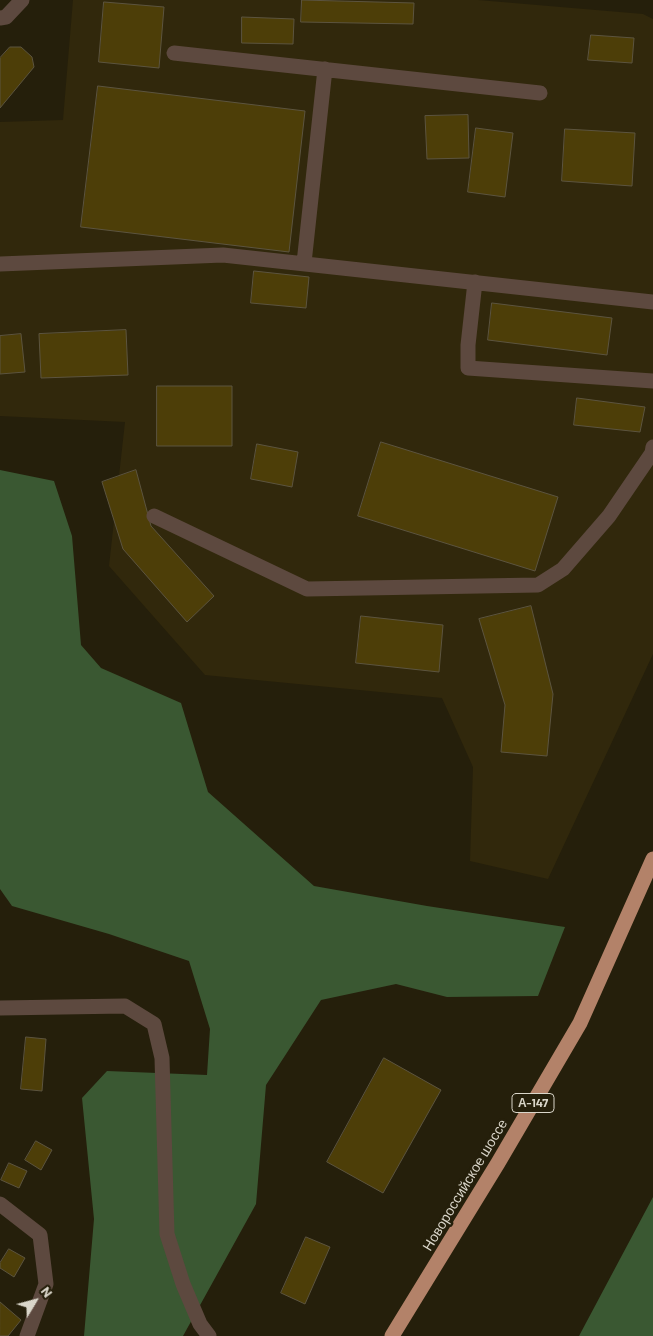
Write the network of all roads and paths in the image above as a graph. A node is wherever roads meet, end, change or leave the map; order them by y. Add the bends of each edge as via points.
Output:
1 (22, 0) edge
2 (0, 18) edge
3 (174, 53) dead end
4 (326, 69) junction
5 (540, 92) dead end
6 (304, 263) junction
7 (0, 264) edge
8 (475, 282) junction
9 (653, 302) edge
10 (653, 381) edge
11 (653, 447) edge
12 (154, 516) dead end
13 (653, 859) edge
14 (0, 1008) edge
15 (0, 1204) edge
16 (27, 1336) edge
17 (209, 1336) edge
18 (392, 1336) edge

1 - 2 street via 6,17
3 - 4 street
4 - 5 street
4 - 6 street
6 - 7 street via 223,255
6 - 8 street
8 - 9 street
8 - 10 street via 468,368
11 - 12 street via 609,516 563,569 538,585 307,589
13 - 18 highway, Новороссийское шоссе / А-147 via 580,1023
14 - 17 street via 125,1006 154,1024 162,1058 167,1234 183,1284 200,1324
15 - 16 street via 40,1235 46,1284

